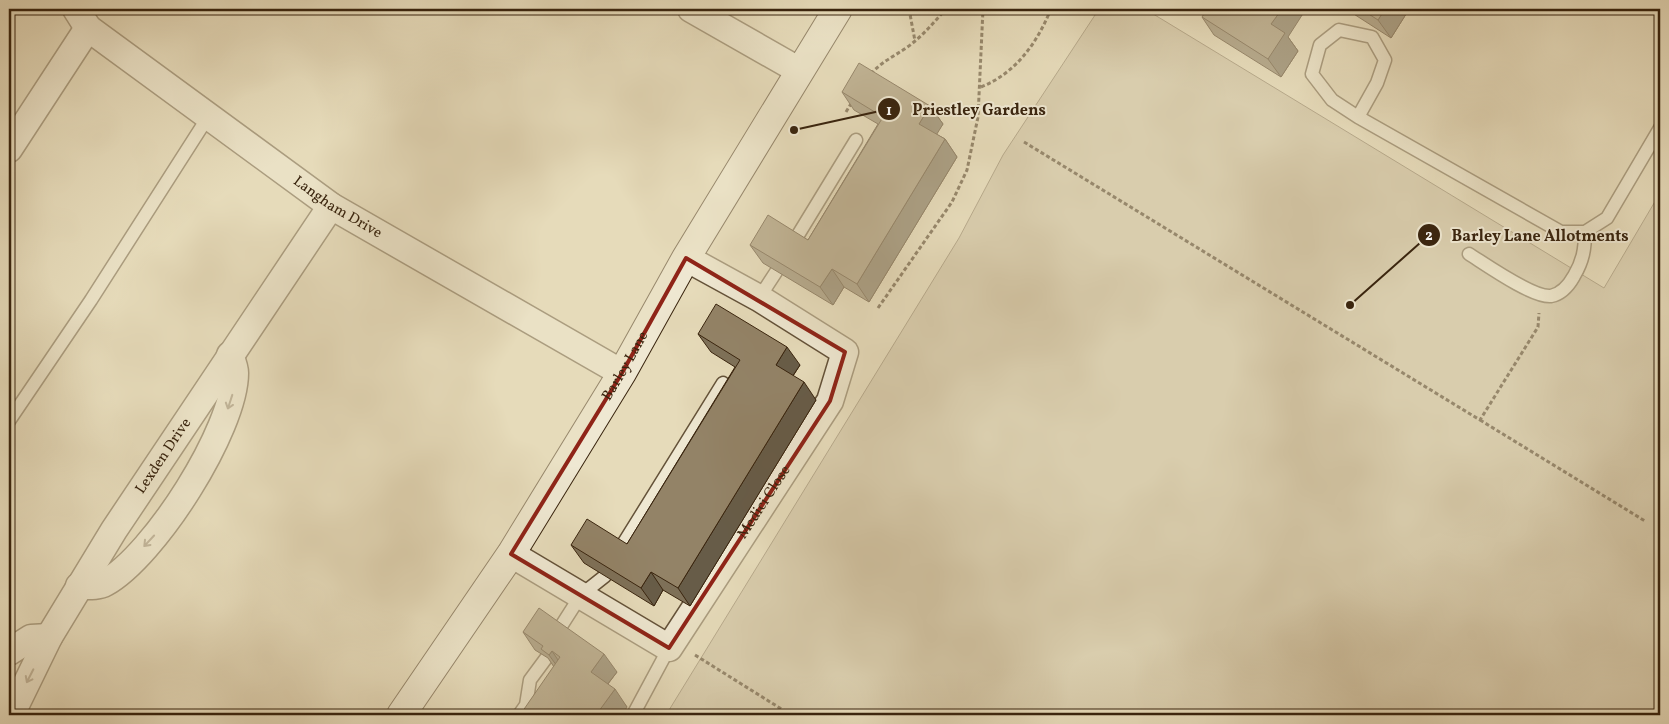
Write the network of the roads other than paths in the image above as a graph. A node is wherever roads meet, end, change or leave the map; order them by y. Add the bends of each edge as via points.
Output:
1 (691, 9) edge
2 (838, 9) edge
3 (82, 18) edge
4 (800, 71) junction
5 (208, 117) junction
6 (1358, 117) junction
7 (1660, 128) edge
8 (856, 140) dead end
9 (9, 149) edge
10 (332, 206) junction
11 (1585, 232) junction
12 (795, 240) edge
13 (1469, 254) dead end
14 (686, 258) junction
15 (776, 272) edge
16 (759, 298) junction
17 (230, 355) junction
18 (622, 373) junction
19 (724, 383) edge
20 (9, 421) edge
21 (620, 549) edge
22 (511, 554) junction
23 (605, 576) edge
24 (79, 586) junction
25 (581, 595) junction
26 (558, 631) edge
27 (49, 637) junction
28 (671, 645) junction
29 (9, 652) edge
30 (546, 657) edge
31 (11, 715) edge
32 (401, 715) edge
33 (519, 715) edge
34 (633, 715) edge

1 - 4 street
2 - 4 main road, Barley Lane
3 - 5 street, Langham Drive
3 - 9 street
4 - 14 main road, Barley Lane
5 - 10 street, Langham Drive
5 - 20 lane
6 - 6 lane via 1332,100 1312,74 1320,45 1339,30 1372,37 1385,60 1377,83
6 - 11 lane via 1561,232
7 - 11 lane via 1607,218
8 - 12 lane
10 - 17 street, Lexden Drive
10 - 18 street, Langham Drive
11 - 13 lane via 1583,258 1572,281 1563,291 1551,296 1517,284
14 - 16 street, Medici Close
14 - 18 main road, Barley Lane
15 - 16 lane
16 - 28 street, Medici Close via 845,352 830,401
17 - 24 street, Lexden Drive
17 -> 24 street via 236,371 232,397 220,431 182,502 128,565 105,584
18 - 22 main road, Barley Lane
19 - 21 lane
22 - 25 street
22 - 32 main road, Barley Lane
23 - 25 lane
24 - 27 street, Lexden Drive
25 - 26 lane
25 - 28 street
27 - 29 street via 31,638
27 -> 31 street, Lexden Drive
28 - 34 lane
30 - 33 lane via 530,680 526,705

